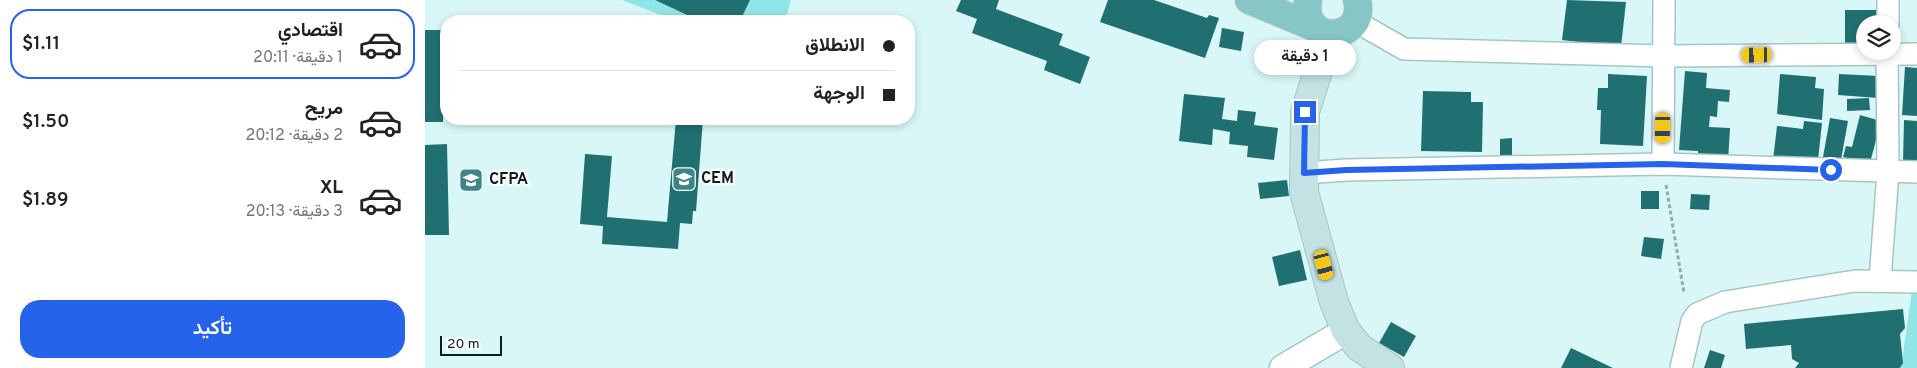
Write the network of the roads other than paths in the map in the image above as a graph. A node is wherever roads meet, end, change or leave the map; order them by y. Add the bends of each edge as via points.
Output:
1 (1249, 0) edge
2 (1308, 0) edge
3 (1664, 0) edge
4 (1888, 0) edge
5 (1356, 11) edge
6 (1888, 15) edge
7 (1322, 30) junction
8 (1856, 53) edge
9 (1901, 53) edge
10 (1917, 54) edge
11 (1665, 56) junction
12 (1887, 60) edge
13 (1663, 164) junction
14 (1888, 172) junction
15 (1917, 172) edge
16 (1304, 173) junction
17 (1881, 280) junction
18 (1917, 282) edge
19 (1346, 331) junction
20 (1283, 368) edge
21 (1390, 368) edge
22 (1681, 368) edge

1 - 7 main road
2 - 7 main road via 1307,10
3 - 11 street
4 - 6 street
5 - 7 main road via 1341,33
5 - 11 street via 1404,49
7 - 16 main road via 1305,112
8 - 11 street
9 - 10 street
11 - 13 street
12 - 14 street
13 - 14 street
13 - 16 street
14 - 15 street
14 - 17 street
16 - 19 main road via 1304,192 1334,302
17 - 18 street
17 - 22 street via 1725,302 1711,307 1697,314 1692,322
19 - 20 street
19 - 21 main road via 1359,347

